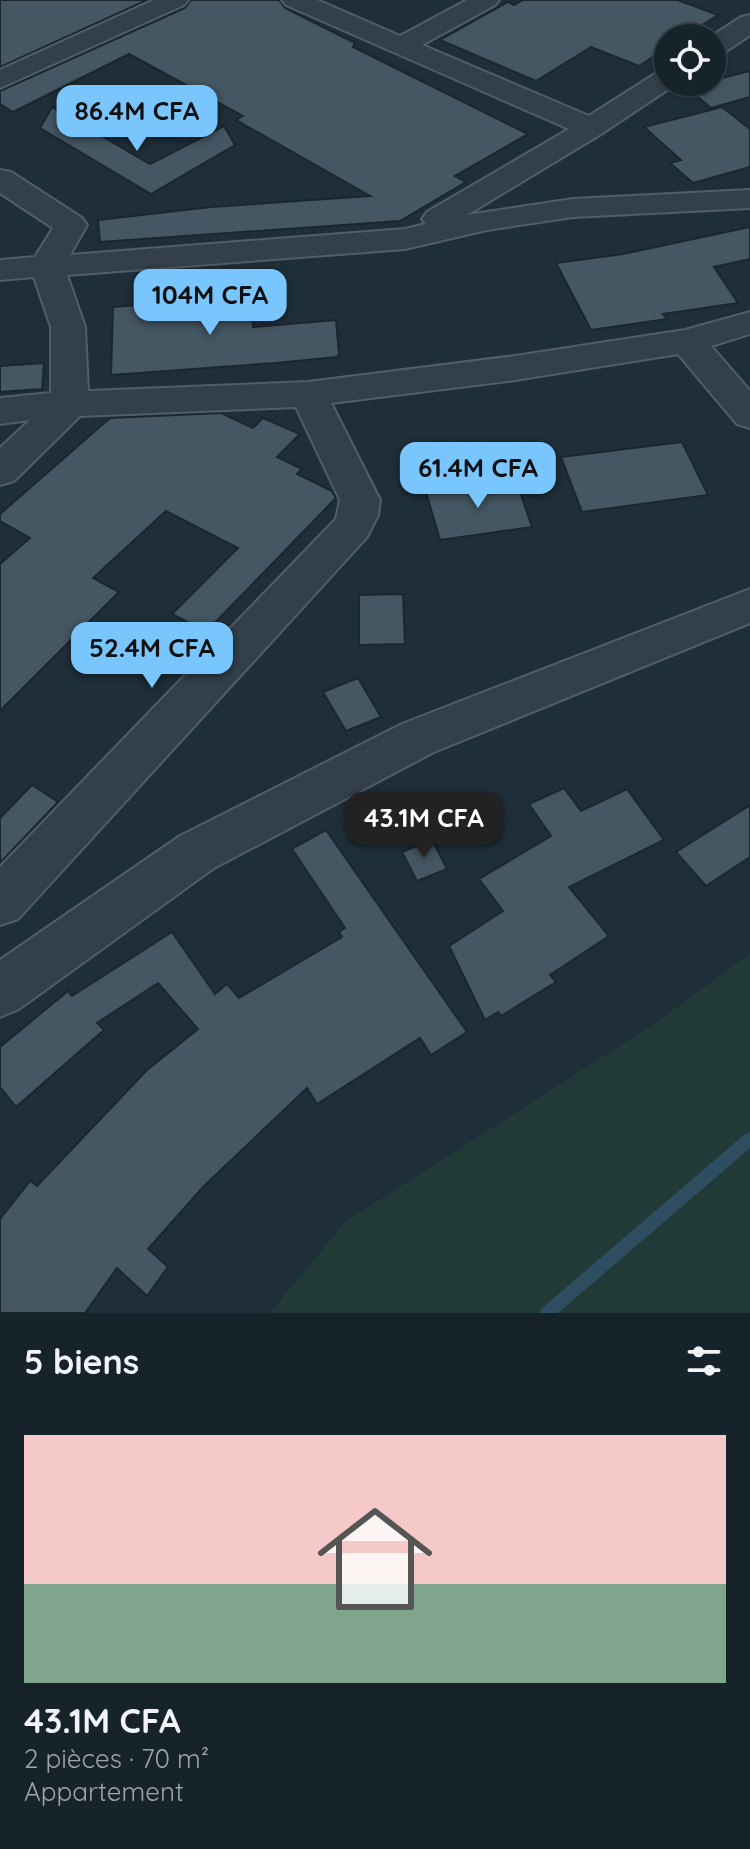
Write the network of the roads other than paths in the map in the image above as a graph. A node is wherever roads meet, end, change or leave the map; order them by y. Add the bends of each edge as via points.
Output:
1 (175, 0) edge
2 (295, 0) edge
3 (486, 0) edge
4 (750, 23) edge
5 (726, 39) edge
6 (401, 46) junction
7 (750, 49) edge
8 (726, 54) edge
9 (0, 80) edge
10 (654, 87) edge
11 (591, 128) junction
12 (0, 179) edge
13 (750, 199) edge
14 (405, 239) junction
15 (47, 265) junction
16 (0, 270) edge
17 (750, 323) edge
18 (687, 341) junction
19 (308, 394) junction
20 (70, 404) junction
21 (0, 411) edge
22 (750, 415) edge
23 (0, 471) edge
24 (750, 605) edge
25 (0, 902) edge
26 (0, 991) edge

1 - 9 street
2 - 6 street
3 - 6 street
4 - 5 street
6 - 11 street
7 - 8 street
10 - 11 street
11 - 14 street
12 - 15 street via 71,225
13 - 14 street via 573,208
14 - 15 street
15 - 16 street
15 - 20 street via 68,327
17 - 18 street
18 - 19 street
18 - 22 street
19 - 20 street
19 - 25 street via 360,500 353,527
20 - 21 street
20 - 23 street
24 - 26 street via 418,738 197,852

